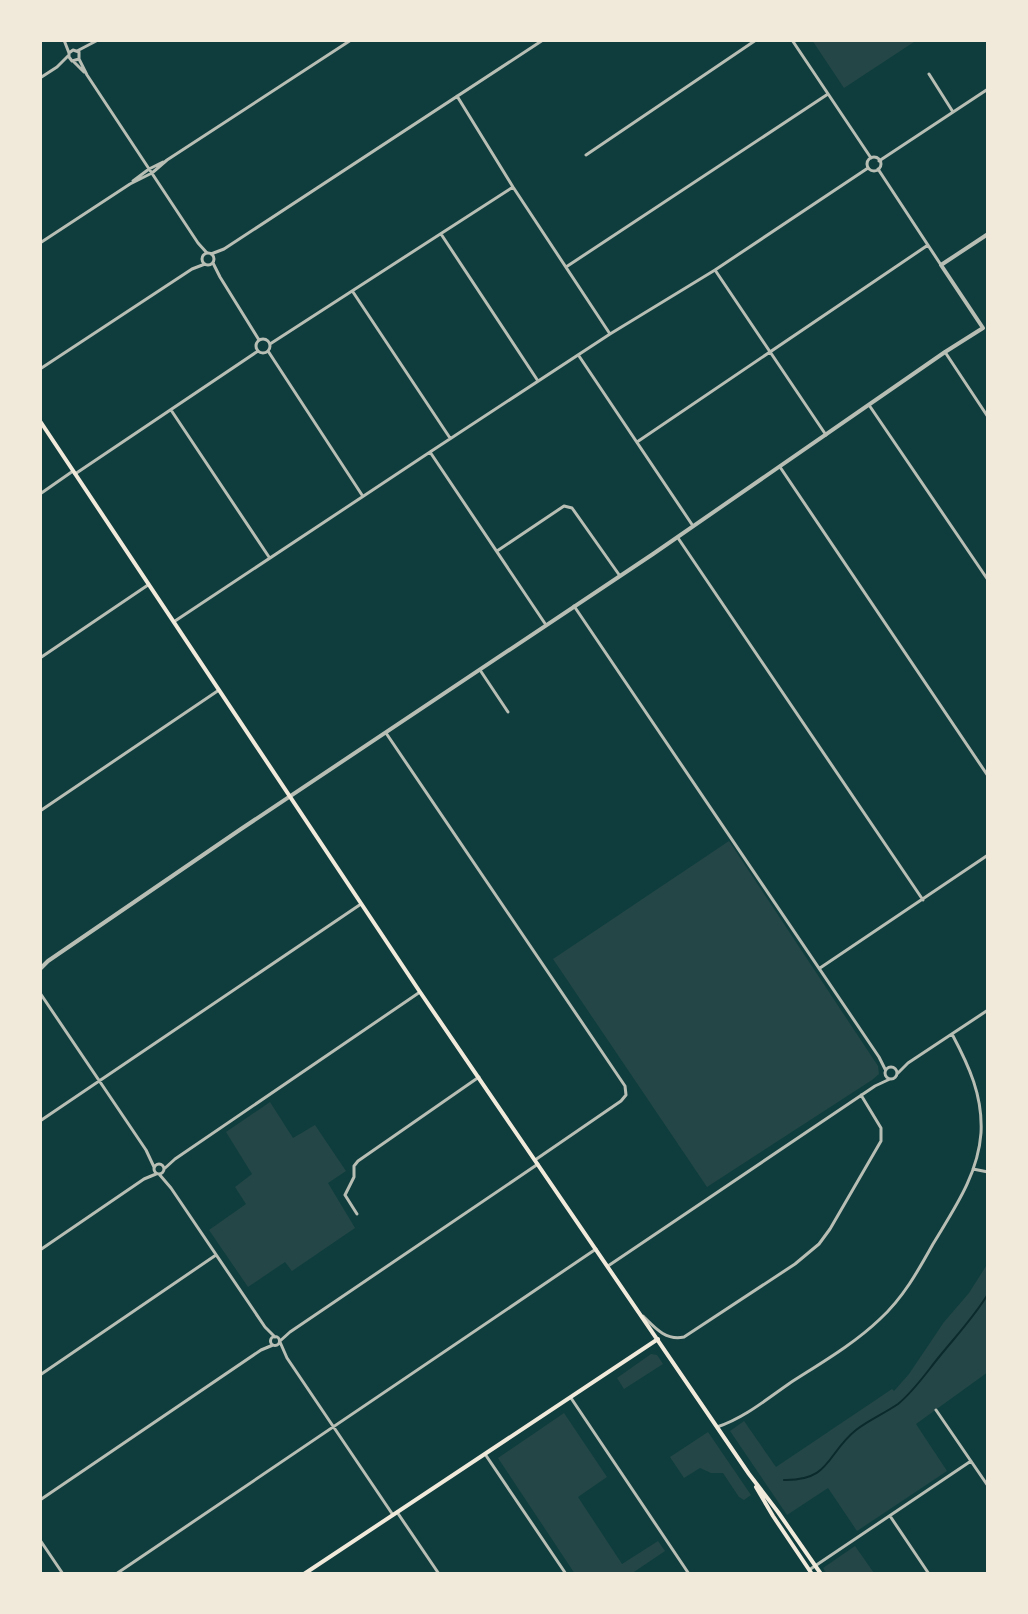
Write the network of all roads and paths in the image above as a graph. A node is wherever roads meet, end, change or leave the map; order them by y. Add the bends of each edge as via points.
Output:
1 (64, 40) edge
2 (98, 40) edge
3 (351, 40) edge
4 (543, 40) edge
5 (756, 40) edge
6 (792, 40) edge
7 (91, 45) junction
8 (72, 52) junction
9 (80, 57) junction
10 (73, 61) junction
11 (57, 67) junction
12 (929, 74) dead end
13 (87, 75) junction
14 (40, 78) edge
15 (988, 89) edge
16 (828, 94) junction
17 (457, 96) junction
18 (953, 112) junction
19 (586, 155) dead end
20 (871, 158) junction
21 (879, 161) junction
22 (868, 168) junction
23 (878, 169) junction
24 (150, 171) junction
25 (513, 187) junction
26 (441, 234) junction
27 (988, 234) edge
28 (40, 243) edge
29 (928, 245) junction
30 (208, 259) junction
31 (941, 265) junction
32 (566, 267) junction
33 (715, 270) junction
34 (352, 291) junction
35 (985, 327) edge
36 (610, 334) junction
37 (259, 340) junction
38 (270, 344) junction
39 (258, 351) junction
40 (268, 351) junction
41 (945, 352) junction
42 (770, 354) junction
43 (578, 355) junction
44 (40, 369) edge
45 (538, 381) junction
46 (869, 405) junction
47 (171, 410) junction
48 (988, 417) edge
49 (40, 421) edge
50 (826, 435) junction
51 (450, 438) junction
52 (637, 442) junction
53 (430, 452) junction
54 (780, 467) junction
55 (74, 472) junction
56 (40, 494) edge
57 (363, 496) junction
58 (693, 526) junction
59 (677, 537) junction
60 (497, 551) junction
61 (270, 558) junction
62 (986, 573) edge
63 (620, 576) junction
64 (988, 580) edge
65 (148, 585) junction
66 (574, 606) junction
67 (173, 622) junction
68 (546, 625) junction
69 (40, 658) edge
70 (480, 670) junction
71 (219, 690) junction
72 (508, 712) dead end
73 (386, 733) junction
74 (988, 776) edge
75 (291, 797) junction
76 (40, 811) edge
77 (988, 855) edge
78 (923, 900) junction
79 (361, 904) junction
80 (40, 967) edge
81 (820, 968) junction
82 (420, 992) junction
83 (41, 996) edge
84 (988, 1010) edge
85 (952, 1034) junction
86 (879, 1057) junction
87 (908, 1063) junction
88 (893, 1067) junction
89 (885, 1072) junction
90 (897, 1074) junction
91 (479, 1077) junction
92 (890, 1079) junction
93 (99, 1082) junction
94 (875, 1086) junction
95 (861, 1095) junction
96 (40, 1121) edge
97 (536, 1162) junction
98 (159, 1169) junction
99 (973, 1169) junction
100 (988, 1172) edge
101 (357, 1214) dead end
102 (596, 1249) junction
103 (40, 1250) edge
104 (216, 1255) junction
105 (608, 1266) junction
106 (643, 1316) junction
107 (658, 1339) junction
108 (275, 1341) junction
109 (40, 1375) edge
110 (570, 1398) junction
111 (936, 1410) dead end
112 (333, 1427) junction
113 (717, 1427) junction
114 (485, 1454) junction
115 (971, 1461) junction
116 (749, 1474) junction
117 (988, 1486) edge
118 (40, 1500) edge
119 (395, 1514) junction
120 (890, 1516) junction
121 (40, 1540) edge
122 (815, 1566) junction
123 (810, 1572) edge
124 (63, 1574) edge
125 (116, 1574) edge
126 (304, 1574) edge
127 (439, 1574) edge
128 (566, 1574) edge
129 (689, 1574) edge
130 (821, 1574) edge
131 (929, 1574) edge

1 - 8 street
2 - 7 street
3 - 24 street
4 - 17 street
5 - 19 street
6 - 16 street
7 - 8 street
7 - 9 street
8 - 9 street
8 - 10 street
8 - 11 street
9 - 10 street
9 - 13 street
10 - 11 street
10 - 13 street
11 - 14 street
12 - 18 street
13 - 24 street
15 - 18 street
16 - 20 street
16 - 32 street
17 - 25 street
17 - 30 street
18 - 21 street
20 - 21 street
20 - 22 street
21 - 23 street
22 - 23 street
22 - 33 street
23 - 29 street
24 - 28 street
24 - 30 street
25 - 26 street
25 - 32 street
26 - 34 street
26 - 45 street
27 - 31 street
29 - 31 street
29 - 42 street
30 - 37 street
30 - 44 street
31 - 35 street
32 - 36 street
33 - 36 street
33 - 42 street
34 - 38 street
34 - 51 street
35 - 41 street
36 - 43 street
37 - 38 street
37 - 39 street
38 - 40 street
39 - 40 street
39 - 47 street
40 - 57 street
41 - 46 street
41 - 48 street
42 - 50 street
42 - 52 street
43 - 45 street
43 - 52 street
45 - 51 street
46 - 50 street
46 - 62 street
47 - 55 street
47 - 61 street
49 - 55 main road
50 - 54 street
51 - 53 street
52 - 58 street
53 - 57 street
53 - 60 street
54 - 58 street
54 - 74 street
55 - 56 street
55 - 65 main road
57 - 61 street
58 - 59 street
59 - 63 street
59 - 78 street
60 - 63 street via 564,506 572,508
60 - 68 street
61 - 67 street
62 - 64 street
63 - 66 street
65 - 67 main road
65 - 69 street
66 - 68 street
66 - 81 street
67 - 71 main road
68 - 70 street
70 - 72 street
70 - 73 street
71 - 75 main road
71 - 76 street
73 - 75 street
73 - 97 street via 625,1086 621,1101
75 - 79 main road
75 - 80 street
77 - 78 street
78 - 81 street
79 - 82 main road
79 - 93 street
81 - 86 street
82 - 91 main road
82 - 98 street
83 - 93 street
84 - 85 street
85 - 87 street
85 - 99 street via 969,1066 979,1103 980,1140
86 - 88 street
86 - 89 street
87 - 88 street
87 - 90 street
88 - 89 street
88 - 90 street
89 - 92 street
89 - 94 street
90 - 92 street
91 - 97 main road
91 - 101 street via 358,1161 345,1195
92 - 94 street
93 - 96 street
93 - 98 street
94 - 95 street
95 - 105 street
95 - 106 street via 882,1131 881,1141 813,1249 689,1335 668,1337
97 - 102 main road
97 - 108 street
98 - 103 street
98 - 104 street
99 - 100 street
99 - 113 street via 890,1310 748,1412
102 - 105 main road
102 - 112 street
104 - 108 street
104 - 109 street
105 - 106 main road
106 - 107 main road
107 - 110 main road
107 - 113 main road
108 - 112 street
108 - 118 street
110 - 114 main road
110 - 129 street
111 - 115 street
112 - 119 street
112 - 125 street
113 - 116 main road
114 - 119 main road
114 - 128 street
115 - 117 street
115 - 120 street
116 - 122 main road
116 - 123 main road
119 - 126 main road
119 - 127 street
120 - 122 street
120 - 131 street
121 - 124 street
122 - 123 street
122 - 130 main road

